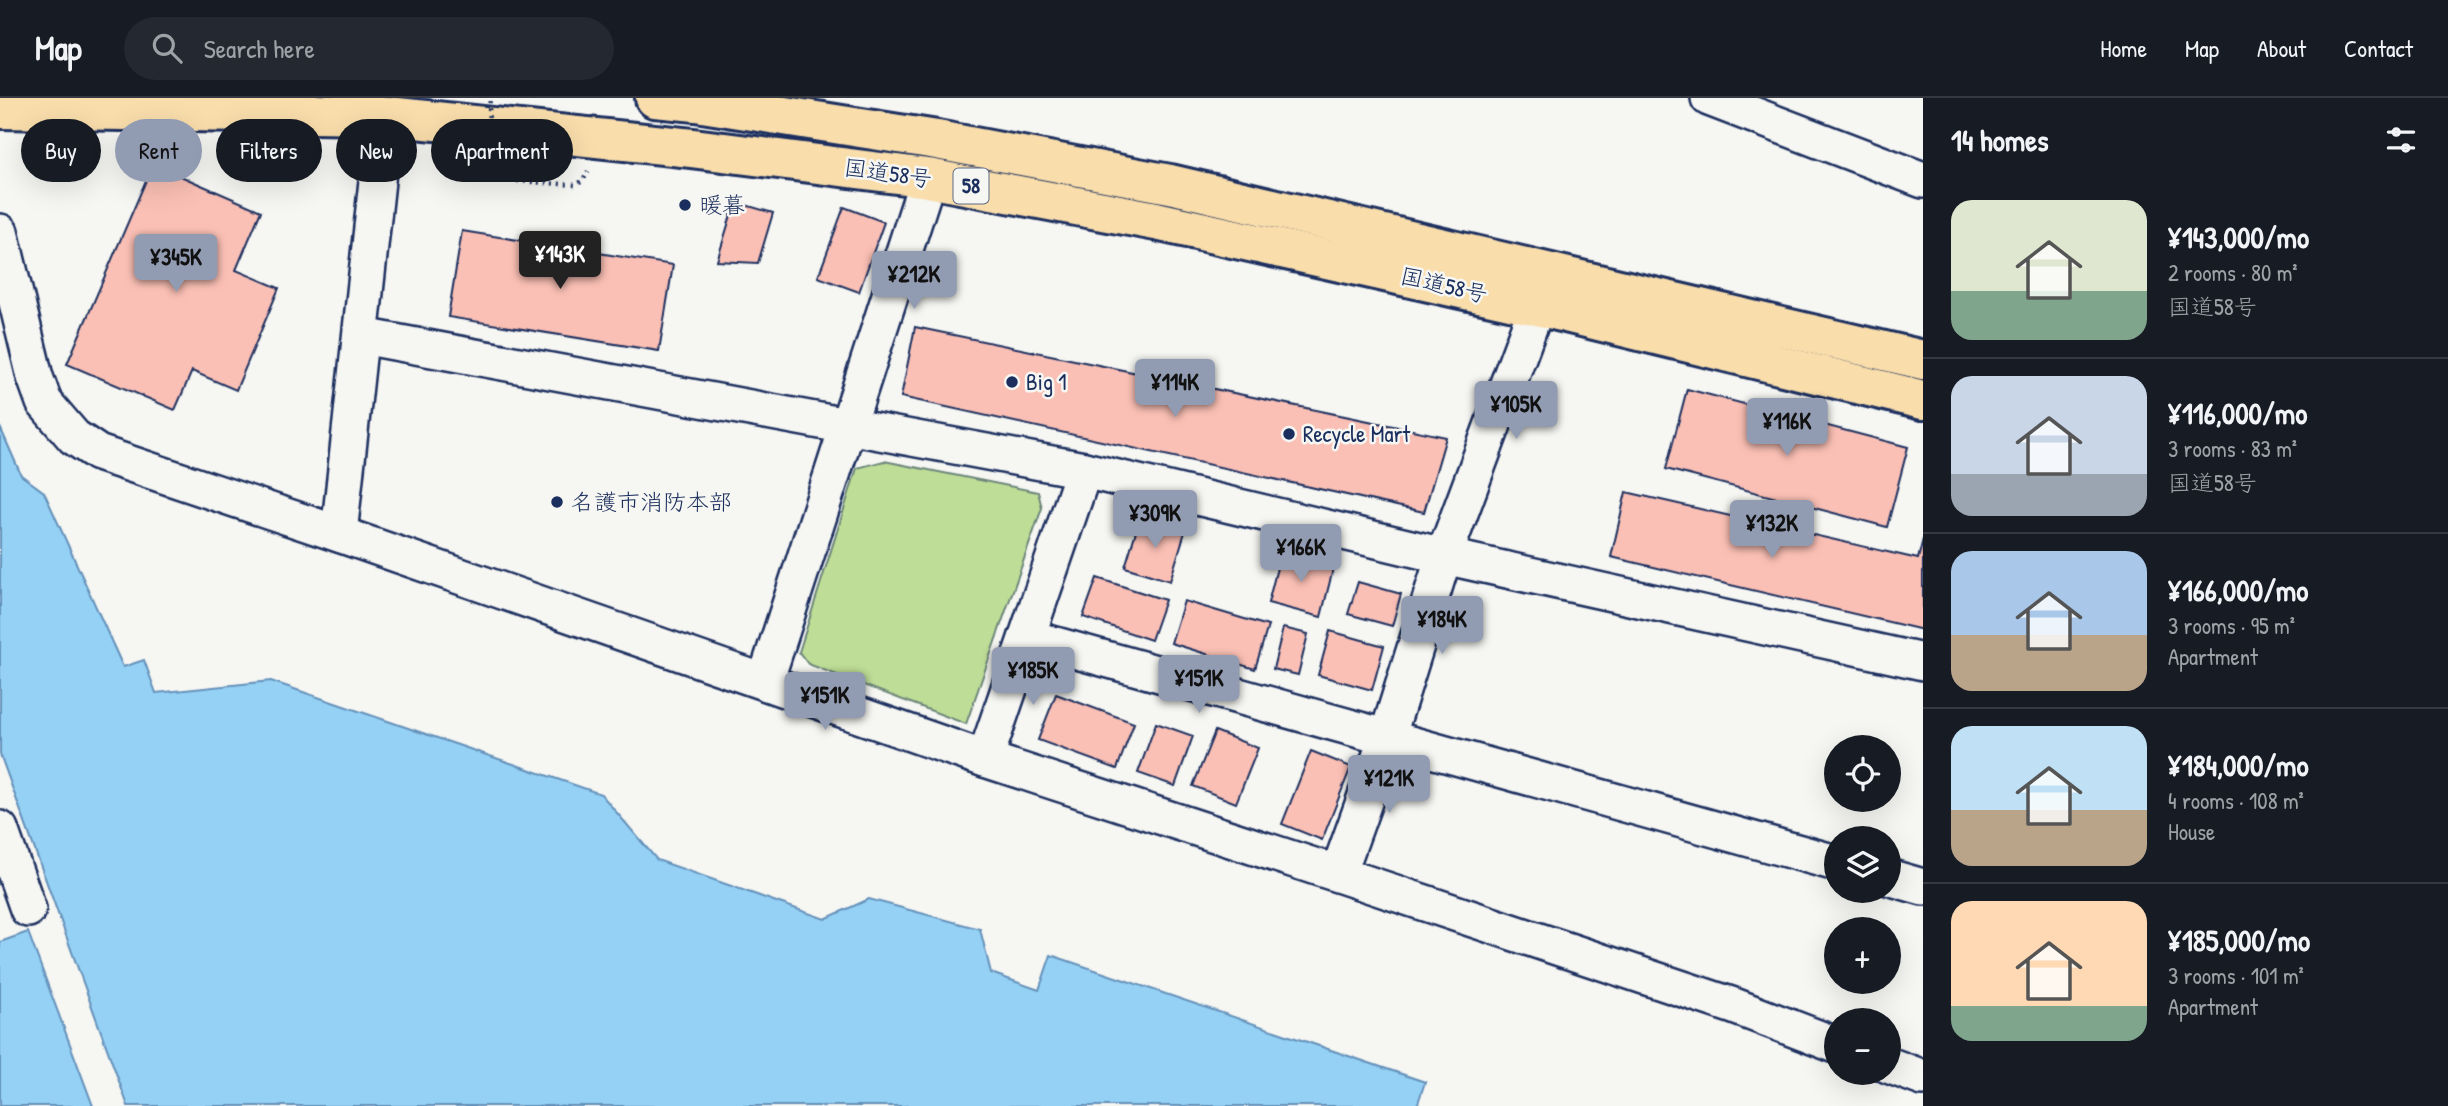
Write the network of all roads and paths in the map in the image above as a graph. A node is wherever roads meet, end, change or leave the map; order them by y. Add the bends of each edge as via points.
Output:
1 (490, 98) edge
2 (655, 98) edge
3 (1709, 98) edge
4 (0, 109) edge
5 (378, 115) junction
6 (488, 119) edge
7 (580, 171) dead end
8 (928, 178) junction
9 (1923, 180) edge
10 (532, 182) edge
11 (0, 232) edge
12 (1537, 306) junction
13 (362, 336) junction
14 (1923, 360) edge
15 (1923, 400) edge
16 (847, 427) junction
17 (1084, 470) junction
18 (339, 534) junction
19 (1444, 556) junction
20 (1027, 637) junction
21 (1923, 662) edge
22 (765, 682) junction
23 (1387, 738) junction
24 (985, 759) junction
25 (0, 829) edge
26 (1824, 860) edge
27 (1338, 874) junction
28 (1901, 881) edge
29 (1923, 887) edge
30 (28, 909) dead end
31 (1824, 1040) edge
32 (1901, 1070) edge
33 (1923, 1078) edge

1 - 6 path, bridge
2 - 14 highway, 国道58号 / 58 via 937,140 1170,184
3 - 9 street
4 - 5 highway, 国道58号 / 58
5 - 8 highway, 国道58号 / 58
5 - 13 street via 380,153
7 - 10 path via 589,171 575,185
8 - 12 highway, 国道58号 / 58 via 1156,221
8 - 16 street
11 - 18 street via 39,389 44,402 74,437 98,453
12 - 15 highway, 国道58号 / 58
12 - 19 street
13 - 16 street
13 - 18 street
16 - 17 street
16 - 22 street
17 - 19 street
17 - 20 street
18 - 22 street
19 - 21 street
19 - 23 street
20 - 23 street
20 - 24 street
22 - 24 street
23 - 26 street
23 - 27 street
24 - 27 street
25 - 30 street
27 - 31 street
28 - 29 street
32 - 33 street

